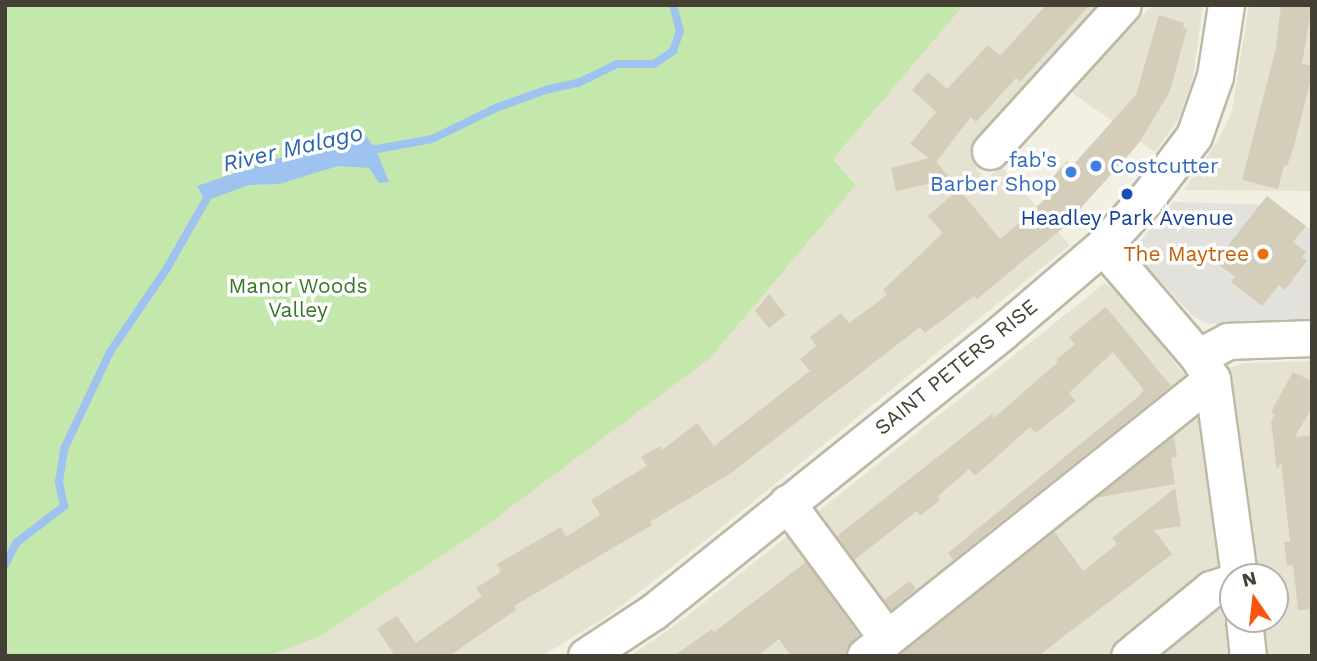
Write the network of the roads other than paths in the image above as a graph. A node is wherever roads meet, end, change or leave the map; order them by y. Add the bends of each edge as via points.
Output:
1 (1123, 5) edge
2 (1226, 5) edge
3 (990, 151) dead end
4 (1103, 246) junction
5 (1306, 332) edge
6 (1205, 368) junction
7 (787, 503) junction
8 (1236, 563) edge
9 (1219, 586) edge
10 (1246, 633) edge
11 (876, 647) edge
12 (586, 656) edge
13 (1129, 656) edge
14 (1248, 656) edge

1 - 3 street
2 - 4 street, SAINT PETERS RISE via 1214,76 1194,136 1158,203
4 - 6 street
4 - 7 street, SAINT PETERS RISE
5 - 6 street via 1228,341
6 - 8 street
6 - 11 street
7 - 11 street
7 - 12 street, SAINT PETERS RISE via 653,612
9 - 13 street
10 - 14 street

